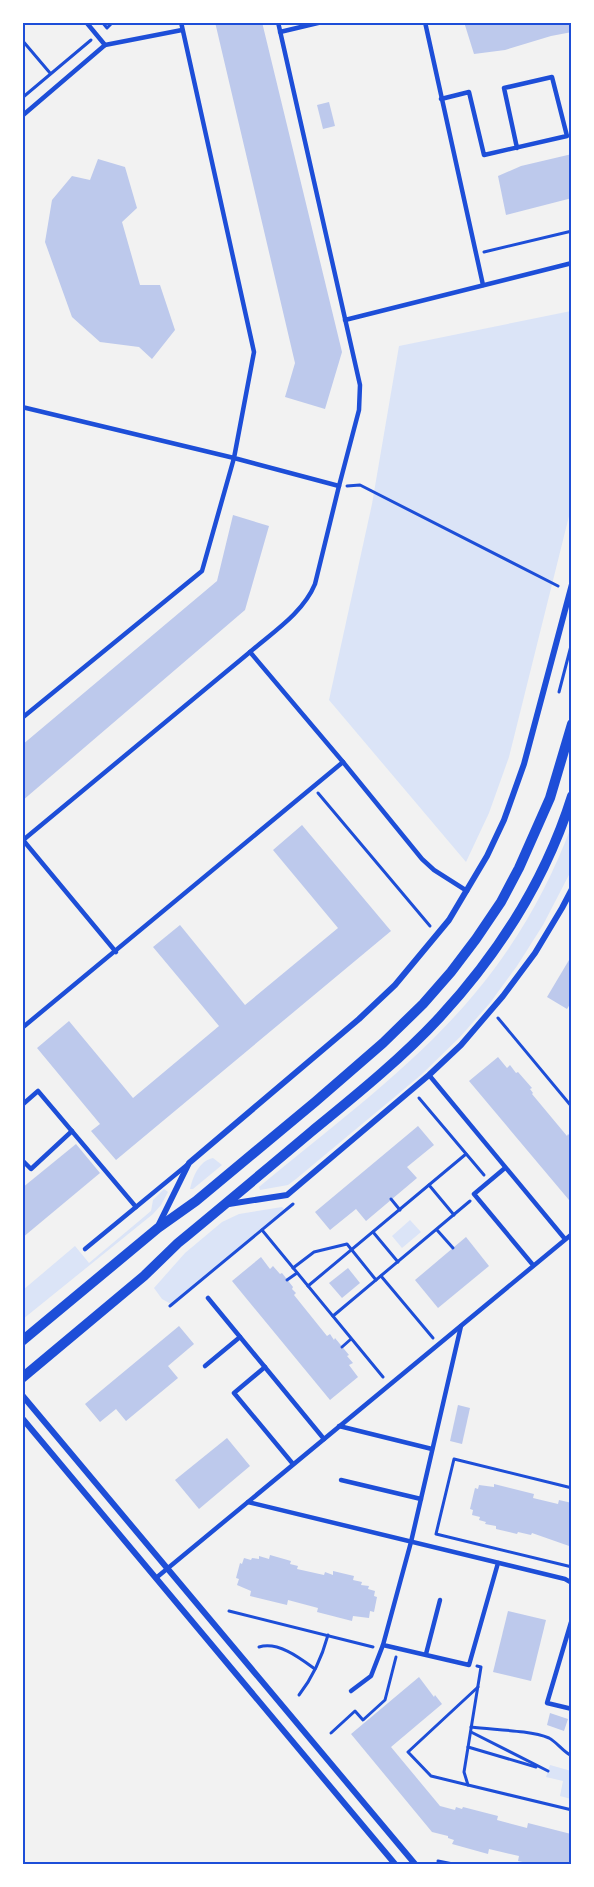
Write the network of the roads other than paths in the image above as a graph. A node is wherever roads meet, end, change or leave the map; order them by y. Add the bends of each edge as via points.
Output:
1 (86, 22) edge
2 (181, 22) edge
3 (278, 22) edge
4 (322, 22) edge
5 (424, 22) edge
6 (182, 30) junction
7 (280, 32) junction
8 (105, 45) junction
9 (441, 99) junction
10 (22, 116) edge
11 (517, 148) junction
12 (572, 262) edge
13 (483, 285) junction
14 (345, 320) junction
15 (22, 407) edge
16 (234, 458) junction
17 (339, 486) junction
18 (572, 584) edge
19 (250, 652) junction
20 (22, 718) edge
21 (572, 724) edge
22 (343, 762) junction
23 (572, 796) edge
24 (23, 841) edge
25 (572, 889) edge
26 (467, 891) junction
27 (116, 952) junction
28 (22, 1028) edge
29 (429, 1075) junction
30 (22, 1105) edge
31 (72, 1131) junction
32 (22, 1160) edge
33 (189, 1163) junction
34 (505, 1168) junction
35 (225, 1204) junction
36 (135, 1207) junction
37 (158, 1228) junction
38 (572, 1234) edge
39 (565, 1239) junction
40 (85, 1249) dead end
41 (533, 1265) junction
42 (208, 1298) dead end
43 (462, 1325) junction
44 (240, 1337) junction
45 (22, 1341) edge
46 (205, 1366) dead end
47 (265, 1367) junction
48 (22, 1378) edge
49 (22, 1395) edge
50 (22, 1418) edge
51 (339, 1426) junction
52 (324, 1439) junction
53 (432, 1449) junction
54 (293, 1464) junction
55 (341, 1480) dead end
56 (421, 1499) junction
57 (248, 1502) junction
58 (411, 1542) junction
59 (498, 1563) junction
60 (167, 1568) junction
61 (156, 1578) junction
62 (572, 1583) edge
63 (440, 1600) dead end
64 (572, 1619) edge
65 (383, 1645) junction
66 (426, 1654) junction
67 (351, 1691) dead end
68 (572, 1709) edge
69 (395, 1864) edge
70 (415, 1864) edge

1 - 8 lane
2 - 6 lane
3 - 7 lane
4 - 7 lane
5 - 9 lane
6 - 8 lane
6 - 16 lane via 254,352
7 - 14 lane
8 - 10 lane
9 - 11 lane via 470,92 484,155
9 - 13 lane
11 - 11 lane via 567,136 552,77 504,88
12 - 13 lane
13 - 14 lane
14 - 17 lane via 361,397
15 - 16 lane
16 - 17 lane
16 - 20 lane via 202,571
17 - 19 lane via 310,597
18 - 26 street via 525,764 504,820
19 - 22 lane
19 - 24 lane
21 - 37 street via 550,798 519,868 489,921 451,972 384,1043
22 - 26 lane via 422,859
22 - 27 lane
23 - 35 street via 538,878 468,985 398,1058
24 - 27 lane
25 - 29 street via 535,953 503,996
26 - 33 street via 427,949 395,985
27 - 28 lane
29 - 34 lane
29 - 35 street via 287,1195
30 - 31 lane via 38,1091
31 - 32 lane via 31,1169
31 - 36 lane
33 - 36 lane
33 - 37 street
34 - 39 lane
34 - 41 lane via 474,1194
35 - 48 street
36 - 40 lane
37 - 45 street
38 - 39 lane
39 - 41 lane
41 - 43 lane
42 - 44 lane
43 - 51 lane
43 - 53 lane
44 - 46 lane
44 - 47 lane
47 - 52 lane
47 - 54 lane via 234,1393
49 - 60 street
50 - 61 street
51 - 52 lane
51 - 53 lane
52 - 54 lane
53 - 56 lane
54 - 57 lane
55 - 56 lane
56 - 58 lane
57 - 58 lane
57 - 60 lane
58 - 59 lane
58 - 65 lane
59 - 62 lane
59 - 66 lane via 470,1665
60 - 61 lane
60 - 70 street
61 - 69 street
63 - 66 lane
64 - 68 lane via 547,1703
65 - 66 lane
65 - 67 lane via 371,1676

